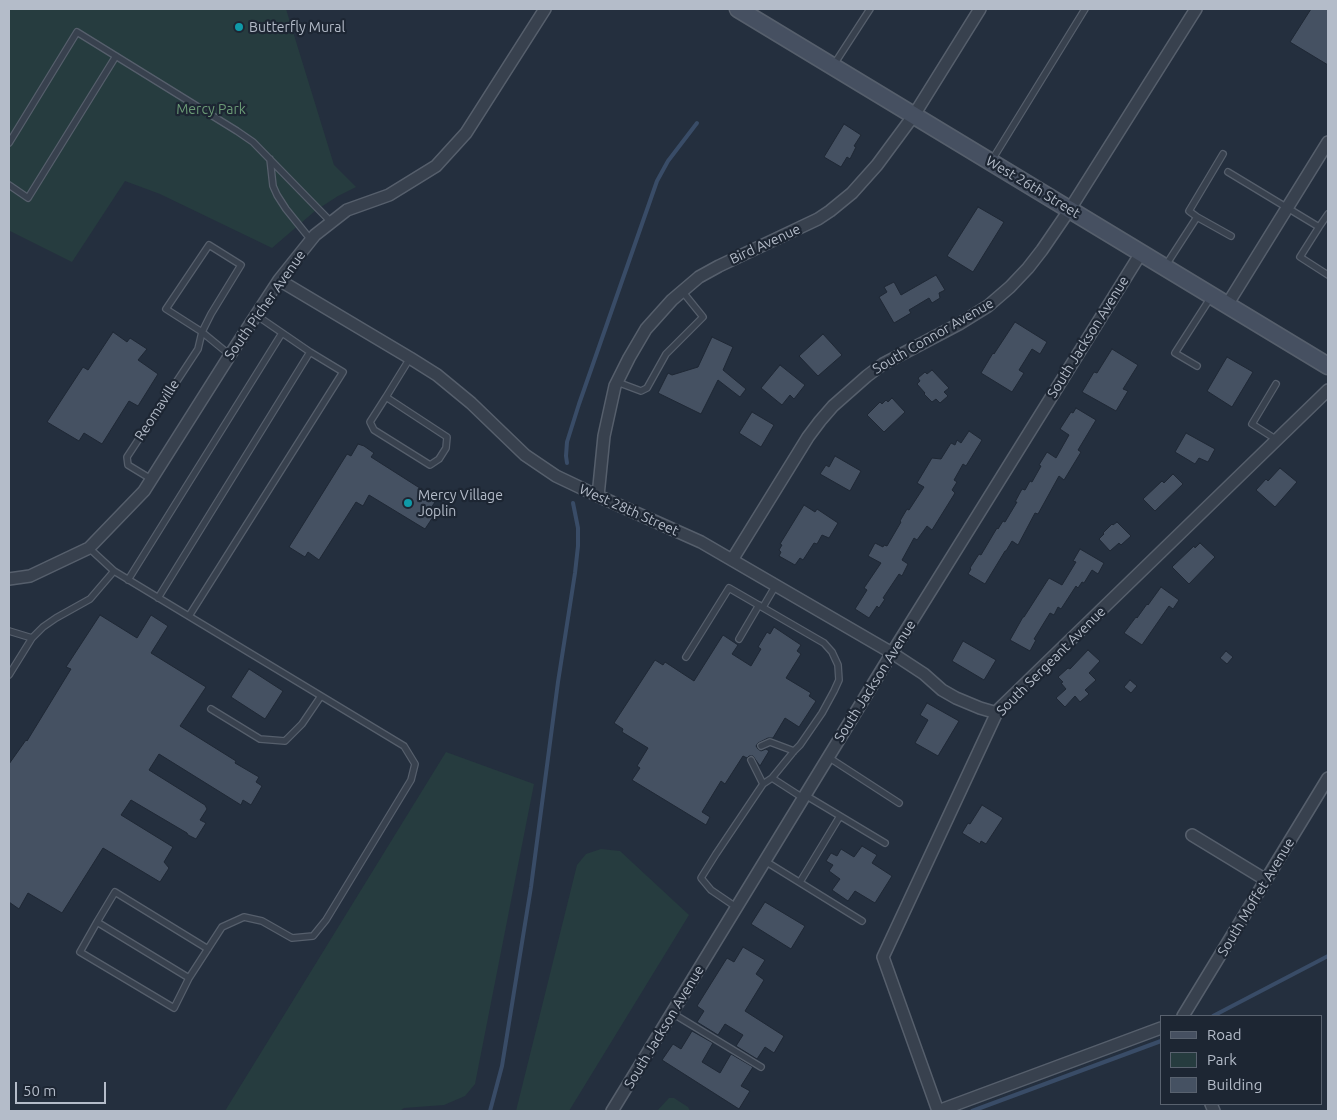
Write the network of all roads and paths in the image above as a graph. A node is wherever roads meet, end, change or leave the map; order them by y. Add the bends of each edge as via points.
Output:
1 (546, 9) edge
2 (738, 9) edge
3 (870, 9) edge
4 (980, 9) edge
5 (1084, 9) edge
6 (1192, 10) edge
7 (759, 14) edge
8 (116, 56) junction
9 (833, 66) junction
10 (914, 115) junction
11 (1328, 142) edge
12 (9, 143) edge
13 (1223, 154) dead end
14 (270, 160) junction
15 (991, 161) junction
16 (1228, 172) dead end
17 (9, 186) edge
18 (1288, 208) junction
19 (1070, 209) junction
20 (1328, 214) edge
21 (1197, 216) junction
22 (332, 222) junction
23 (1319, 227) junction
24 (1231, 236) dead end
25 (311, 240) junction
26 (1141, 253) junction
27 (1165, 267) junction
28 (1328, 274) edge
29 (279, 280) junction
30 (682, 291) junction
31 (1212, 295) junction
32 (1227, 304) junction
33 (256, 315) junction
34 (202, 332) junction
35 (282, 334) junction
36 (310, 352) junction
37 (230, 355) junction
38 (410, 358) junction
39 (1197, 366) dead end
40 (1328, 366) edge
41 (617, 382) junction
42 (1276, 384) dead end
43 (1328, 390) edge
44 (386, 397) junction
45 (1277, 440) junction
46 (151, 479) junction
47 (598, 496) junction
48 (89, 548) junction
49 (732, 560) junction
50 (114, 571) junction
51 (9, 579) edge
52 (128, 580) junction
53 (776, 585) junction
54 (158, 598) junction
55 (761, 606) junction
56 (189, 616) junction
57 (9, 631) edge
58 (32, 638) junction
59 (739, 639) dead end
60 (892, 653) junction
61 (686, 657) dead end
62 (9, 675) edge
63 (320, 696) junction
64 (211, 710) dead end
65 (997, 713) junction
66 (761, 746) dead end
67 (794, 751) junction
68 (828, 757) junction
69 (751, 760) dead end
70 (772, 778) junction
71 (1328, 778) edge
72 (763, 784) junction
73 (804, 796) junction
74 (899, 803) dead end
75 (840, 816) junction
76 (1192, 834) dead end
77 (884, 843) dead end
78 (765, 861) junction
79 (1266, 880) junction
80 (800, 882) junction
81 (736, 907) junction
82 (862, 921) dead end
83 (98, 922) junction
84 (208, 949) junction
85 (189, 978) junction
86 (672, 1013) junction
87 (1185, 1015) edge
88 (1160, 1028) edge
89 (761, 1067) dead end
90 (612, 1111) edge
91 (938, 1111) edge

1 - 22 street, South Picher Avenue via 466,133 436,166 389,195 346,210
2 - 7 main road, West 26th Street
3 - 9 lane
4 - 10 street, Bird Avenue
5 - 15 lane
6 - 19 street, South Connor Avenue
7 - 9 main road, West 26th Street
8 - 12 lane via 77,32
8 - 14 lane via 237,131
8 - 17 lane via 28,198
9 - 10 main road, West 26th Street
10 - 15 main road, West 26th Street
10 - 30 street, Bird Avenue via 878,165 835,207 818,219 719,266
11 - 18 street
13 - 21 lane via 1189,211
14 - 22 lane
14 - 25 lane via 277,195
15 - 19 main road, West 26th Street
16 - 18 lane
18 - 23 lane
18 - 32 street
19 - 26 main road, West 26th Street
19 - 49 street, South Connor Avenue via 1035,260 999,297 974,315 883,364 833,406 808,437
20 - 23 lane
21 - 24 lane
21 - 27 lane
22 - 25 street, South Picher Avenue
23 - 28 lane via 1300,257
25 - 29 street, South Picher Avenue
26 - 27 main road, West 26th Street
26 - 60 street, South Jackson Avenue
27 - 31 main road, West 26th Street
29 - 33 street, South Picher Avenue
29 - 38 street, West 28th Street
30 - 41 street, Bird Avenue via 646,329
30 - 41 lane via 703,317 666,354 647,388 641,391
31 - 32 main road, West 26th Street
31 - 39 lane via 1175,353
32 - 40 main road, West 26th Street
33 - 35 lane
33 - 37 street, South Picher Avenue
34 - 34 lane, Reomaville via 166,309 209,244 241,265
34 - 37 lane, Reomaville
34 - 46 lane, Reomaville via 198,349 127,457 128,465
35 - 36 lane
35 - 52 lane
36 - 54 lane
36 - 56 lane via 343,372
37 - 46 street, South Picher Avenue
38 - 44 lane
38 - 47 street, West 28th Street via 471,403 524,455 556,476
41 - 47 street, Bird Avenue via 604,436
42 - 45 lane via 1252,424
43 - 45 street, South Sergeant Avenue
44 - 44 lane via 370,422 374,430 430,465 439,459 446,448 447,436
45 - 65 street, South Sergeant Avenue
46 - 48 street, South Picher Avenue via 144,491
47 - 49 street, West 28th Street via 701,542
48 - 50 lane
48 - 51 street, South Picher Avenue via 30,576
49 - 53 street, West 28th Street
50 - 52 lane
50 - 58 lane via 90,599 56,618
52 - 54 lane
53 - 55 lane
53 - 60 street, West 28th Street
54 - 56 lane
55 - 59 lane
55 - 61 lane via 729,588
55 - 67 lane via 824,643 838,665 839,680 834,691
56 - 63 lane
57 - 58 lane
58 - 62 lane
60 - 65 street, West 28th Street via 949,694
60 - 68 street, South Jackson Avenue
63 - 64 lane via 302,724 285,741 260,739
63 - 84 lane via 404,746 415,764 411,780 313,936 292,938 262,921 244,916 222,927
65 - 91 street, South Sergeant Avenue via 883,957
66 - 67 lane via 770,742
67 - 70 lane
68 - 73 street, South Jackson Avenue
68 - 74 lane
69 - 72 lane
70 - 72 lane
70 - 73 lane
71 - 79 street, South Moffet Avenue
72 - 81 lane via 702,878 711,890
73 - 75 lane
73 - 78 street, South Jackson Avenue
75 - 77 lane
75 - 80 lane
76 - 79 street
78 - 80 lane
78 - 81 street, South Jackson Avenue
79 - 87 street, South Moffet Avenue
80 - 82 lane
81 - 86 street, South Jackson Avenue
83 - 84 lane via 115,892
83 - 85 lane
83 - 85 lane via 80,952 174,1008
84 - 85 lane
86 - 89 lane
86 - 90 street, South Jackson Avenue
88 - 91 street

